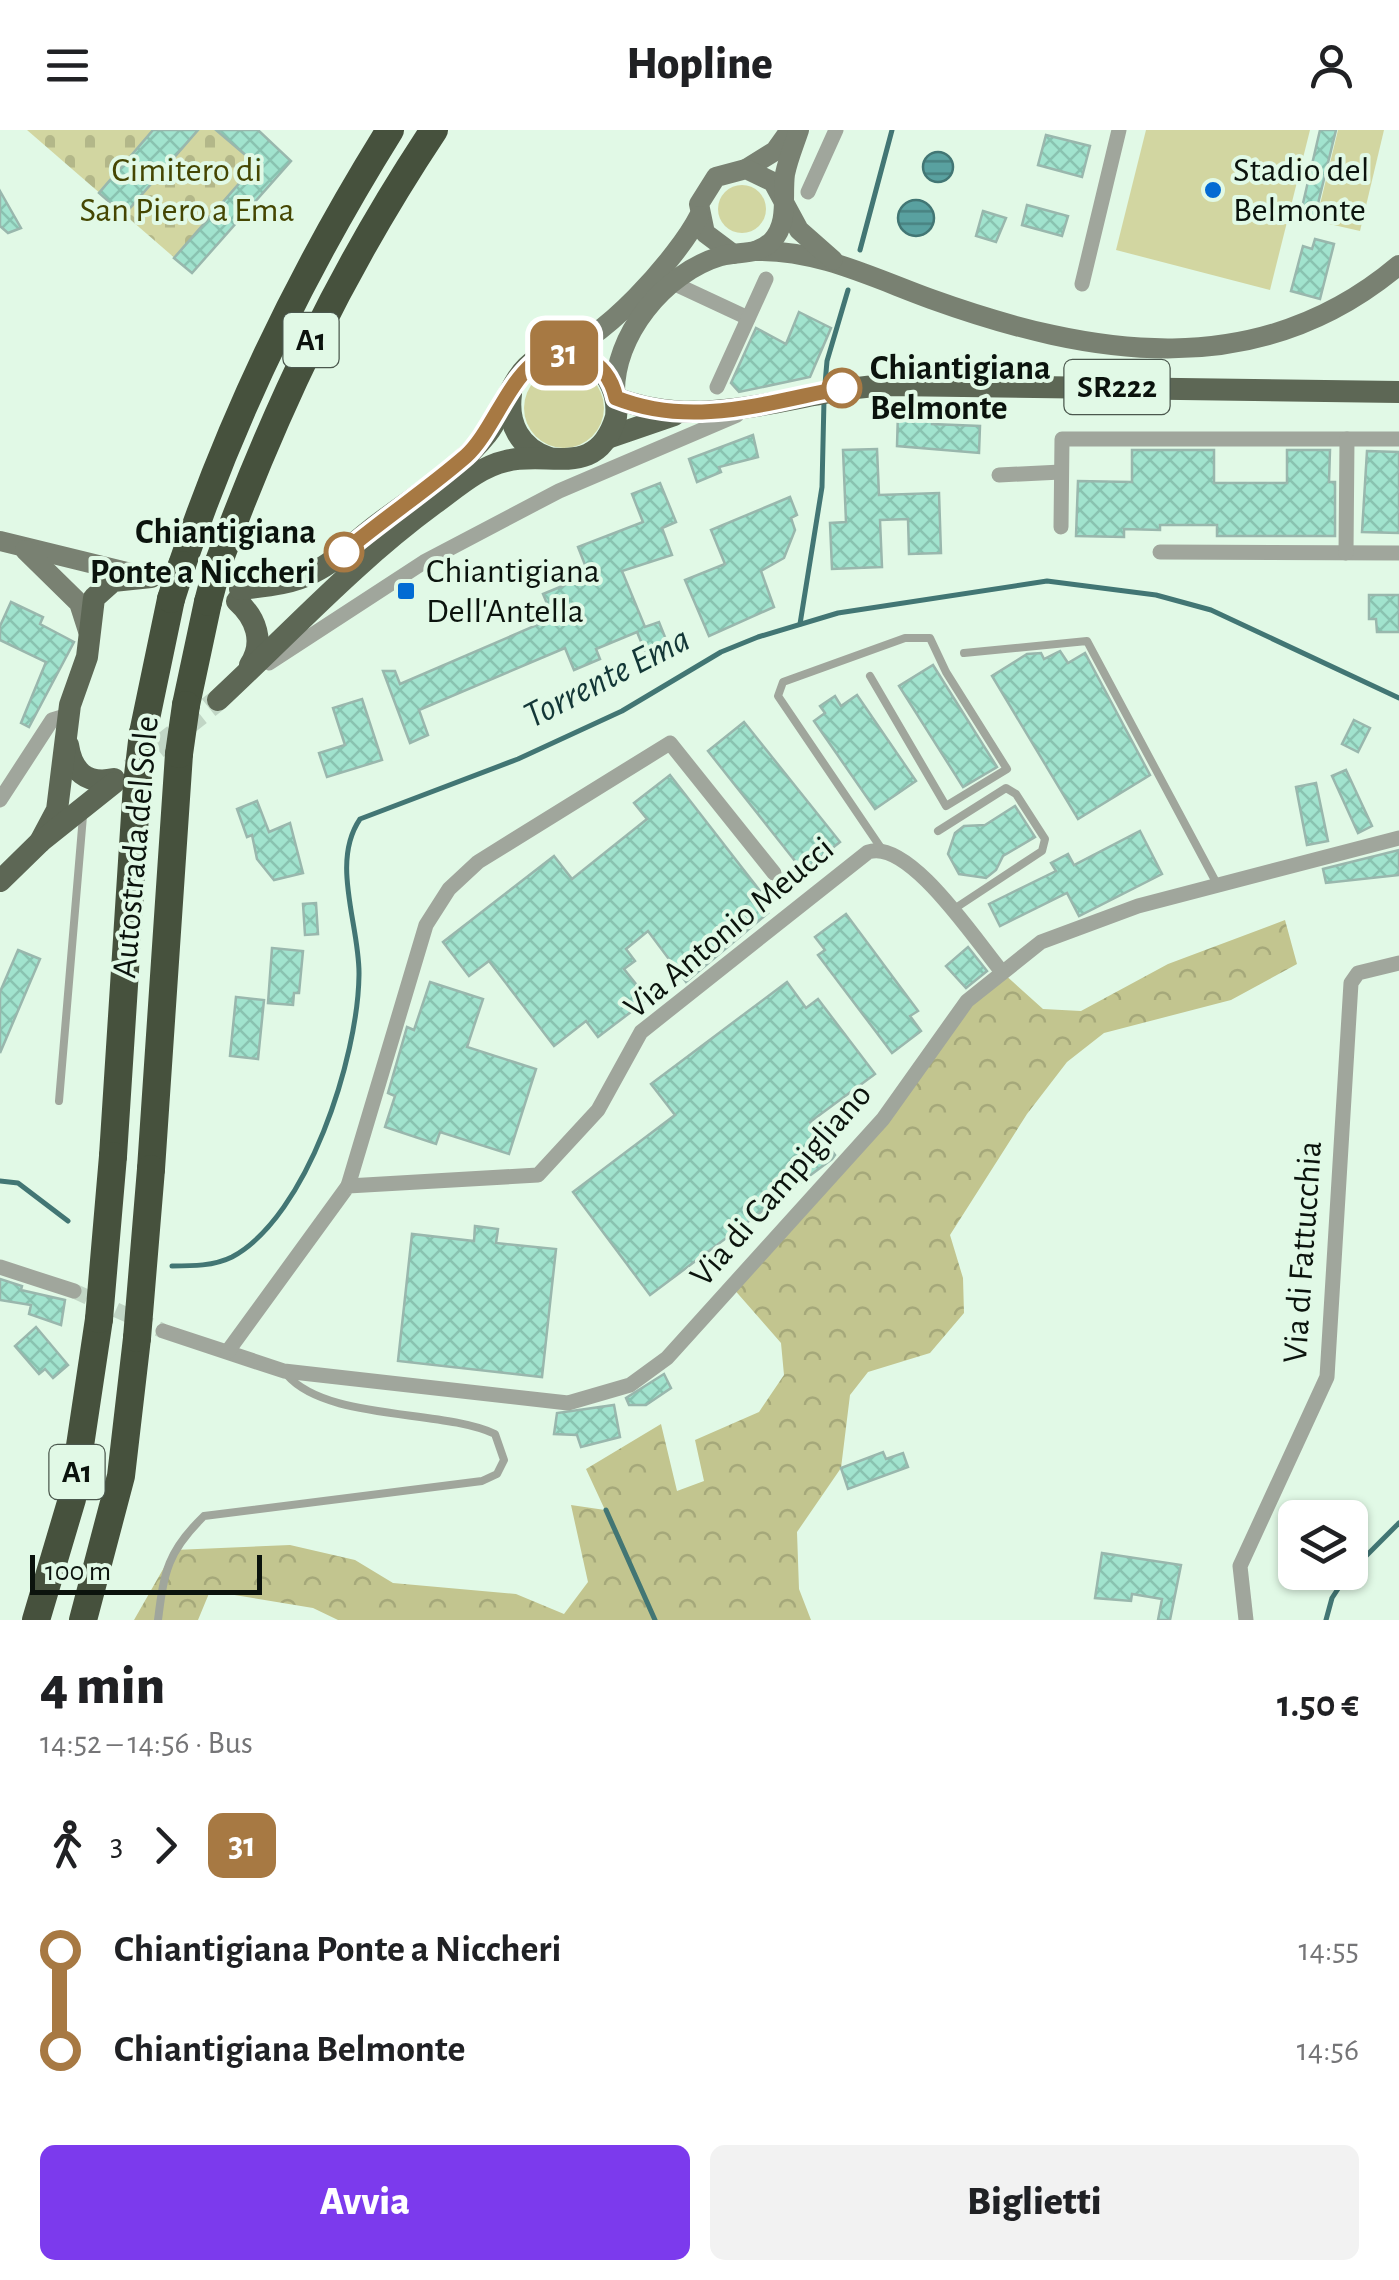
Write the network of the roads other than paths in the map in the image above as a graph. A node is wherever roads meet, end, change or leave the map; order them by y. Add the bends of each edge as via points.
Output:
1 (390, 130) edge
2 (434, 130) edge
3 (790, 130) edge
4 (799, 130) edge
5 (836, 130) edge
6 (1119, 130) edge
7 (746, 169) junction
8 (808, 192) dead end
9 (784, 204) junction
10 (699, 216) junction
11 (756, 252) junction
12 (733, 254) junction
13 (839, 265) junction
14 (1399, 265) edge
15 (766, 280) dead end
16 (675, 284) junction
17 (1082, 284) dead end
18 (748, 318) junction
19 (553, 354) junction
20 (716, 387) dead end
21 (1399, 392) edge
22 (511, 393) junction
23 (616, 397) junction
24 (760, 406) junction
25 (676, 414) junction
26 (607, 438) junction
27 (1347, 439) junction
28 (1399, 439) edge
29 (574, 459) junction
30 (1061, 472) junction
31 (999, 475) dead end
32 (560, 491) junction
33 (1061, 527) dead end
34 (9, 543) edge
35 (1160, 552) dead end
36 (1346, 553) junction
37 (1399, 554) edge
38 (151, 578) joint
39 (89, 637) junction
40 (964, 653) dead end
41 (870, 676) dead end
42 (243, 677) junction
43 (218, 700) tunnel mouth
44 (66, 726) junction
45 (122, 782) junction
46 (0, 800) edge
47 (84, 806) junction
48 (938, 831) dead end
49 (1399, 838) edge
50 (40, 842) junction
51 (881, 848) junction
52 (774, 872) dead end
53 (0, 881) edge
54 (1217, 884) junction
55 (951, 910) junction
56 (1399, 963) edge
57 (1002, 972) junction
58 (60, 1101) dead end
59 (348, 1186) junction
60 (0, 1267) edge
61 (74, 1292) tunnel mouth
62 (150, 1334) junction
63 (228, 1352) junction
64 (284, 1371) junction
65 (36, 1620) edge
66 (83, 1620) edge
67 (158, 1620) edge
68 (1246, 1620) edge

1 - 45 highway, Autostrada del Sole / A1, bridge via 306,275 214,470 172,599 144,732
2 - 62 highway, Autostrada del Sole / A1, bridge via 291,379 208,602 179,754 151,1170
3 - 7 main road via 774,151
4 - 9 main road
5 - 8 street
6 - 17 street
7 - 9 main road via 769,178
7 - 10 main road via 711,181
9 - 11 main road via 780,230
9 - 13 main road via 808,240
10 - 12 main road via 711,241
10 - 19 main road via 626,305 582,344
11 - 12 main road
11 - 13 main road
12 - 16 main road
13 - 14 main road via 978,316 1086,343 1221,348 1308,323
15 - 18 street
16 - 18 street
16 - 23 main road via 625,339
18 - 20 street
19 - 22 main road via 525,368
19 - 23 main road via 592,361
21 - 24 main road, SR222 via 998,386 836,390
22 - 29 main road via 512,423 526,445 548,458
22 - 42 main road via 469,454 340,555 300,578 239,595 258,636
23 - 25 main road, SR222
23 - 26 main road
24 - 25 main road, SR222
24 - 32 street
25 - 26 main road, SR222
26 - 29 main road, SR222
27 - 28 street
27 - 30 street via 1062,438
27 - 36 street
29 - 32 street
29 - 42 main road via 507,460 482,470 325,593
30 - 31 street
30 - 33 street
32 - 42 street via 372,592
34 - 38 main road
34 - 39 main road via 78,603
35 - 36 street
36 - 37 street
38 - 39 main road via 122,579 99,591
39 - 44 main road
40 - 54 lane via 1087,640
41 - 51 lane via 946,806 1007,769 930,638 905,638 783,682 778,696
42 - 43 main road
44 - 45 main road via 82,776
44 - 46 street via 62,716 52,720
44 - 50 main road via 57,810
45 - 47 main road
45 - 65 highway, Autostrada del Sole / A1, bridge via 113,1156 99,1320 72,1499
47 - 50 main road
47 - 58 lane
48 - 55 lane via 1006,788 1044,839 1042,850
49 - 54 street, Via di Campigliano
50 - 53 main road
51 - 55 street, Via Antonio Meucci via 920,872
51 - 59 street, Via Antonio Meucci via 641,1032 598,1110 538,1176
52 - 59 street via 670,743 478,862 449,889 426,925
54 - 57 street, Via di Campigliano via 1041,942
55 - 57 street, Via Antonio Meucci
56 - 68 street, Via di Fattucchia via 1358,973 1351,983 1326,1377 1240,1566
57 - 64 street, Via di Campigliano via 967,1001 883,1119 680,1344 630,1385 568,1403
59 - 63 street
60 - 61 street
62 - 63 street, Via di Campigliano
62 - 66 highway, Autostrada del Sole / A1
63 - 64 street, Via di Campigliano
64 - 67 lane via 298,1388 388,1414 477,1425 495,1434 504,1460 497,1474 482,1481 204,1516 179,1540 164,1572

